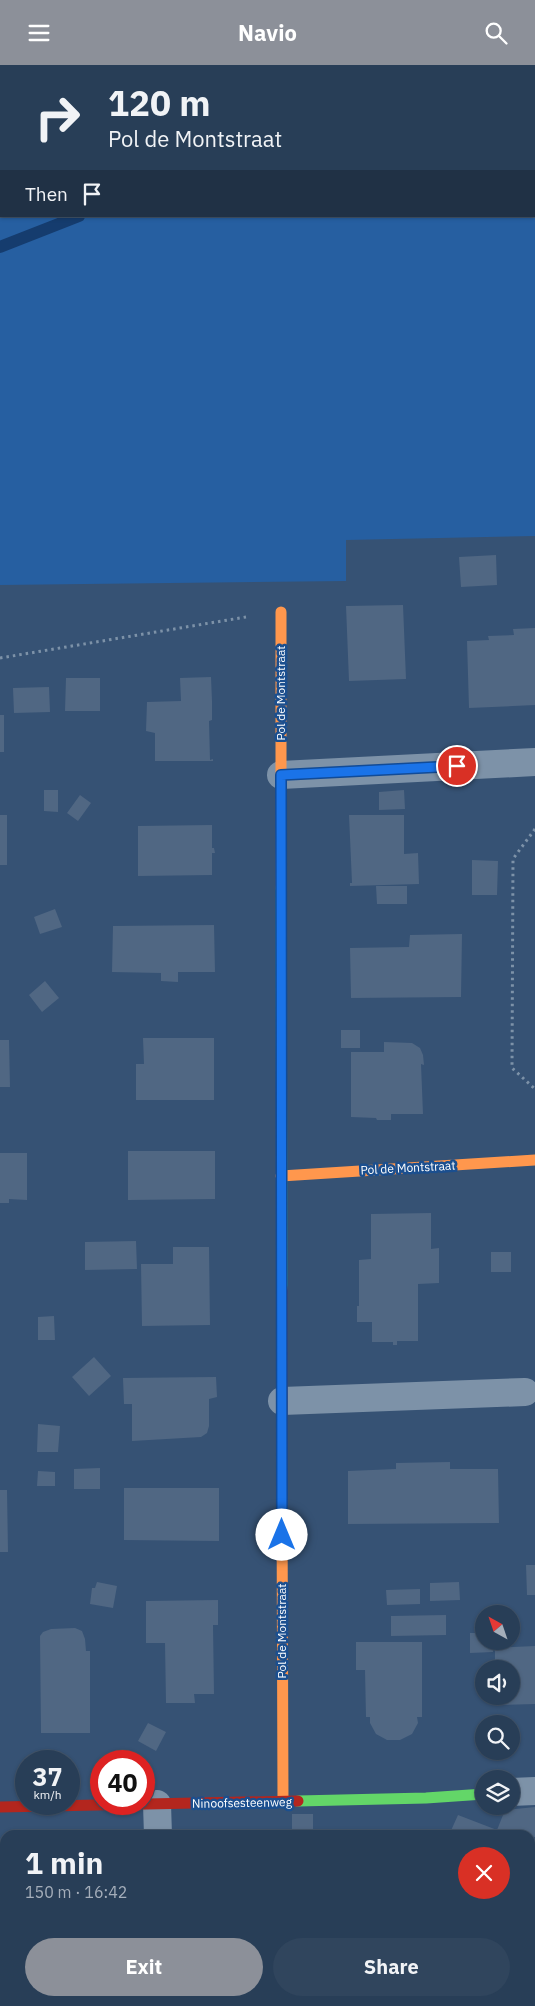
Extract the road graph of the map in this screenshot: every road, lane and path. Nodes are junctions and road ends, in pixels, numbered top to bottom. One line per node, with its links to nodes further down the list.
1 (281, 612): 2 (path); 4 (street, Pol de Montstraat)
2 (0, 658)
3 (535, 762): 4 (street)
4 (281, 775): 8 (street, Pol de Montstraat)
5 (535, 829): 6 (path)
6 (535, 1089)
7 (535, 1160): 8 (street, Pol de Montstraat)
8 (281, 1176): 10 (street, Pol de Montstraat)
9 (525, 1392): 10 (street)
10 (282, 1401): 14 (street, Pol de Montstraat)
11 (535, 1791): 12 (street)
12 (520, 1792)
13 (475, 1795): 14 (street, Ninoofsesteenweg)
14 (282, 1802): 15 (street, Ninoofsesteenweg)
15 (158, 1804): 16 (street, Ninoofsesteenweg); 17 (street)
16 (0, 1807)
17 (158, 1830)

